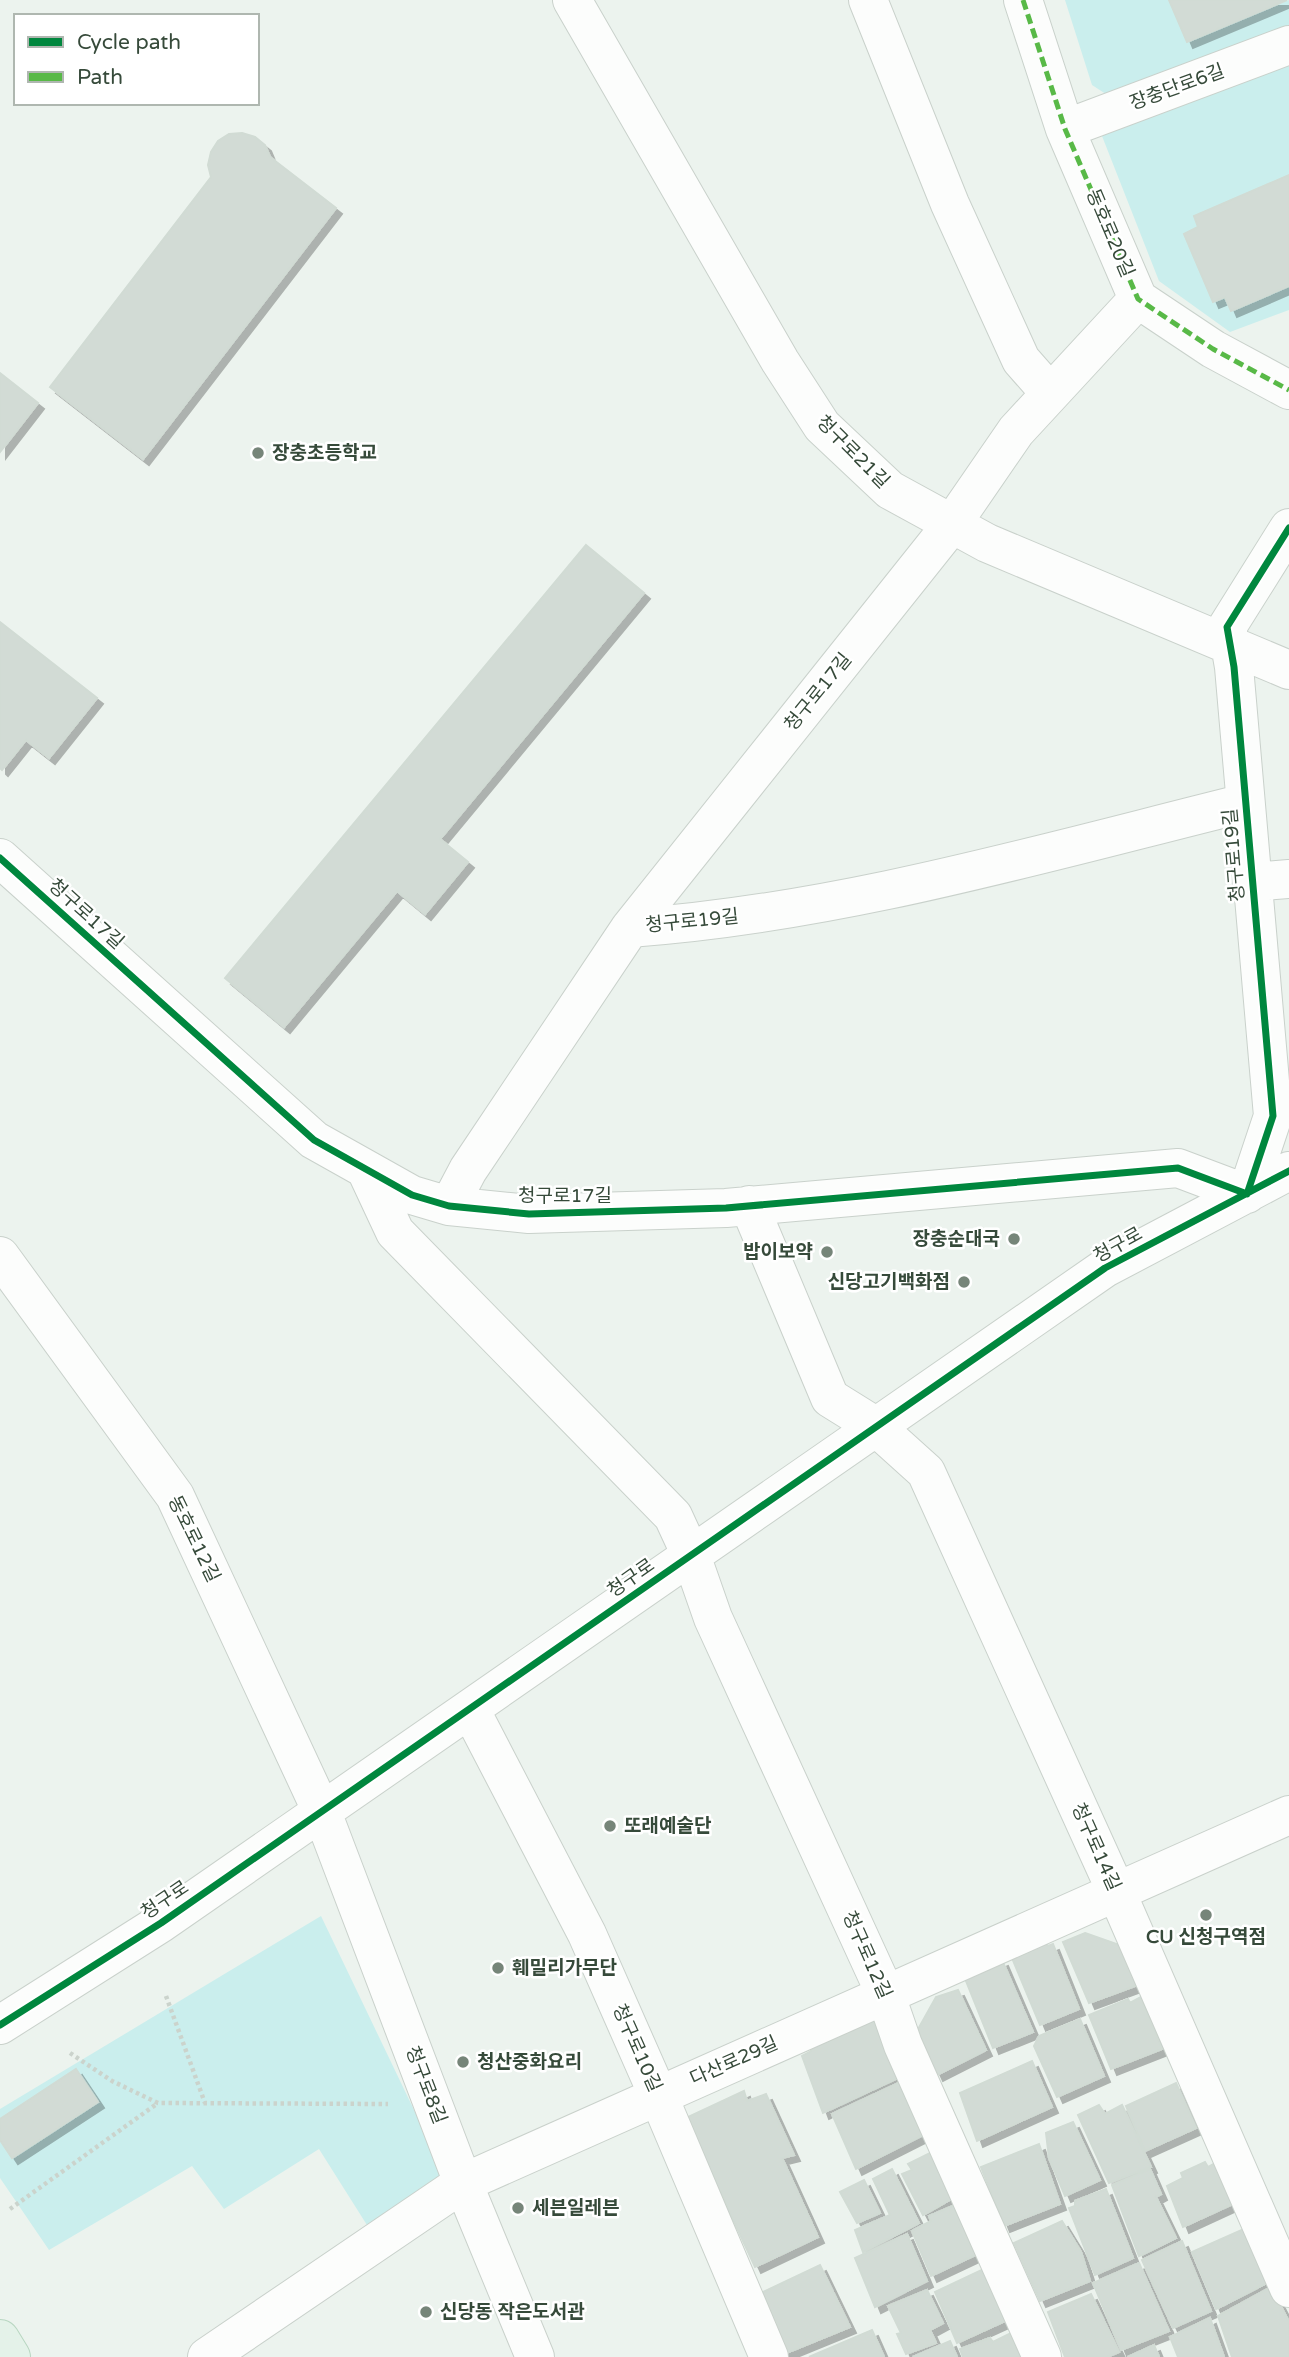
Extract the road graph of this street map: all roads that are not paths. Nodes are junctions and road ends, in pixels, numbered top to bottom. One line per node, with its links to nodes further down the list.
1 (572, 0): 9 (street, 청구로21길)
2 (868, 0): 8 (street)
3 (1023, 0): 5 (street, 동호로20길)
4 (1289, 46): 5 (street, 장충단로6길)
5 (1065, 129): 6 (street, 동호로20길)
6 (1138, 299): 7 (street, 동호로20길); 8 (street, 청구로17길)
7 (1289, 390)
8 (1050, 393): 9 (street, 청구로17길)
9 (952, 524): 11 (street, 청구로21길); 16 (street, 청구로17길)
10 (1289, 528): 11 (street, 청구로19길)
11 (1229, 645): 12 (street, 청구로21길); 13 (street, 청구로19길)
12 (1289, 670)
13 (1245, 803): 15 (street, 청구로19길); 16 (street, 청구로19길)
14 (6, 872): 17 (street, 청구로17길)
15 (1271, 880): 19 (street, 청구로19길)
16 (630, 928): 20 (street, 청구로17길)
17 (366, 1170): 20 (street, 청구로17길); 24 (street)
18 (1289, 1171): 19 (street, 청구로)
19 (1247, 1194): 21 (street, 청구로17길); 23 (street, 청구로)
20 (449, 1206): 21 (street, 청구로17길)
21 (749, 1206): 23 (street)
22 (0, 1256): 26 (street, 동호로12길)
23 (875, 1426): 24 (street, 청구로); 28 (street, 청구로14길)
24 (691, 1555): 25 (street, 청구로); 29 (street, 청구로12길)
25 (470, 1709): 26 (street, 청구로); 31 (street, 청구로10길)
26 (321, 1812): 30 (street, 청구로); 32 (street, 청구로8길)
27 (1289, 1815): 28 (street, 다산로29길)
28 (1116, 1891): 29 (street, 다산로29길); 33 (street, 청구로14길)
29 (885, 1993): 31 (street, 다산로29길); 39 (street, 청구로12길)
30 (0, 2025)
31 (658, 2095): 32 (street, 다산로29길); 38 (street, 청구로10길)
32 (463, 2183): 36 (street, 다산로29길); 37 (street, 청구로8길)
33 (1289, 2288)
34 (0, 2339): 35 (main road)
35 (11, 2357)
36 (207, 2357)
37 (536, 2357)
38 (769, 2357)
39 (1042, 2357)

